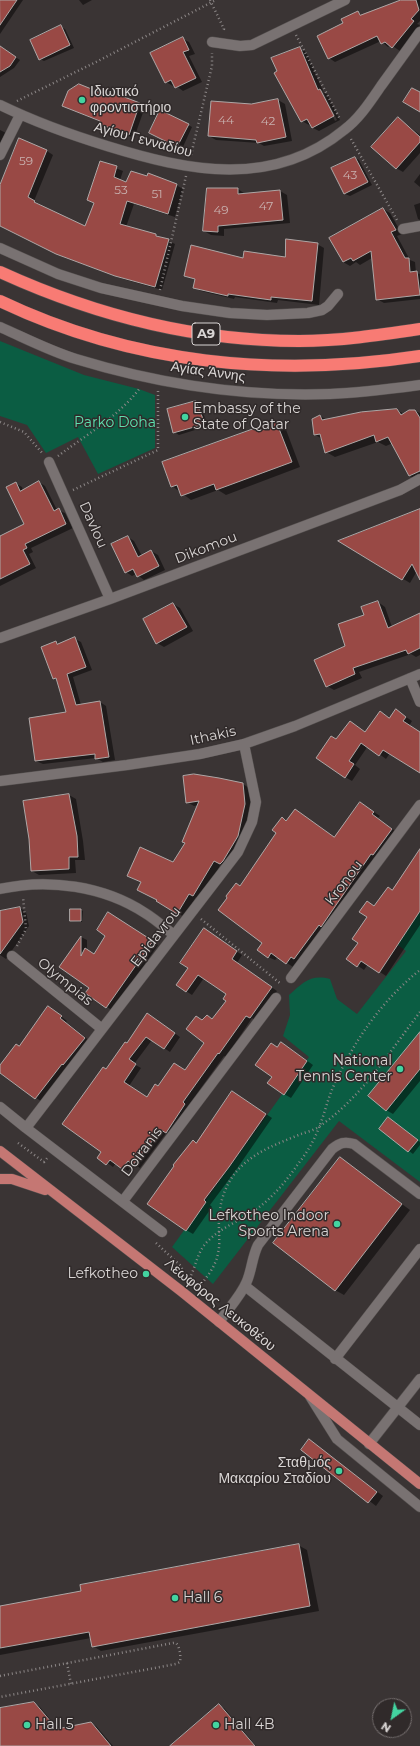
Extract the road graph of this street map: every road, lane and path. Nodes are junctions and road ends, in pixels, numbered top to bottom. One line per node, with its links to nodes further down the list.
1 (216, 0): 3 (path)
2 (345, 0): 4 (street)
3 (210, 1): 5 (path); 8 (path)
4 (292, 25): 7 (street); 10 (path)
5 (224, 30)
6 (420, 32): 10 (street, Αγίου Γενναδίου)
7 (212, 42): 12 (path)
8 (2, 106): 9 (street, Αγίου Γενναδίου)
9 (20, 115): 11 (street); 12 (street, Αγίου Γενναδίου)
10 (346, 129): 12 (street, Αγίου Γενναδίου); 14 (path)
11 (0, 155)
12 (188, 167): 19 (path)
13 (420, 226): 14 (street)
14 (403, 229)
15 (0, 248): 19 (street)
16 (0, 272): 21 (highway, A9)
17 (338, 294): 19 (street)
18 (0, 301): 22 (highway, A9)
19 (158, 301)
20 (0, 327): 23 (street, Αγίας Άννης)
21 (420, 329)
22 (420, 356)
23 (148, 378): 24 (street, Αγίας Άννης); 27 (path)
24 (158, 380): 25 (street, Αγίας Άννης); 29 (path)
25 (420, 385)
26 (0, 422): 27 (path)
27 (50, 462): 29 (street, Davlou)
28 (420, 479): 30 (street, Dikomou)
29 (64, 494): 30 (street, Davlou)
30 (110, 599): 31 (street, Dikomou)
31 (0, 638)
32 (415, 676): 33 (street); 34 (street, Ithakis)
33 (420, 702)
34 (244, 744): 35 (street, Ithakis); 39 (street, Epidavrou)
35 (0, 781)
36 (420, 805): 43 (street, Kronou)
37 (22, 884): 38 (street); 40 (street); 41 (path)
38 (0, 888)
39 (193, 912): 40 (street, Epidavrou); 44 (path)
40 (174, 935): 47 (street, Epidavrou)
41 (12, 956): 47 (street, Olympias)
42 (420, 970): 49 (path)
43 (291, 978)
44 (284, 987)
45 (276, 998): 58 (street, Doiranis)
46 (420, 1012): 49 (path)
47 (102, 1029): 50 (street, Epidavrou)
48 (0, 1107): 50 (street)
49 (319, 1127): 59 (path); 59 (path)
50 (26, 1128): 53 (street)
51 (18, 1143): 53 (path)
52 (0, 1151): 56 (main road, Λεωφόρος Λευκοθέου)
53 (51, 1152): 54 (path); 58 (street)
54 (55, 1160)
55 (0, 1179): 56 (main road)
56 (52, 1192): 66 (main road, Λεωφόρος Λευκοθέου)
57 (420, 1194): 64 (street)
58 (123, 1201): 60 (street)
59 (219, 1231): 63 (path); 65 (path)
60 (162, 1232)
61 (153, 1240): 63 (path)
62 (420, 1249): 70 (street)
63 (187, 1282): 65 (path); 66 (path)
64 (245, 1286): 69 (street); 70 (street)
65 (197, 1290): 67 (path); 68 (path)
66 (181, 1291): 68 (main road, Λεωφόρος Λευκοθέου)
67 (202, 1295)
68 (190, 1299): 69 (main road, Λεωφόρος Λευκοθέου)
69 (218, 1322): 72 (main road, Λεωφόρος Λευκοθέου)
70 (335, 1359): 73 (street)
71 (420, 1379): 73 (street)
72 (310, 1396): 75 (main road, Λεωφόρος Λευκοθέου); 77 (street)
73 (397, 1407): 74 (street); 75 (street)
74 (420, 1425)
75 (369, 1444): 76 (main road, Λεωφόρος Λευκοθέου)
76 (420, 1484)
77 (420, 1507)
78 (67, 1663): 79 (path); 80 (path); 80 (path)
79 (0, 1676)
80 (71, 1684): 81 (path)
81 (0, 1697)

